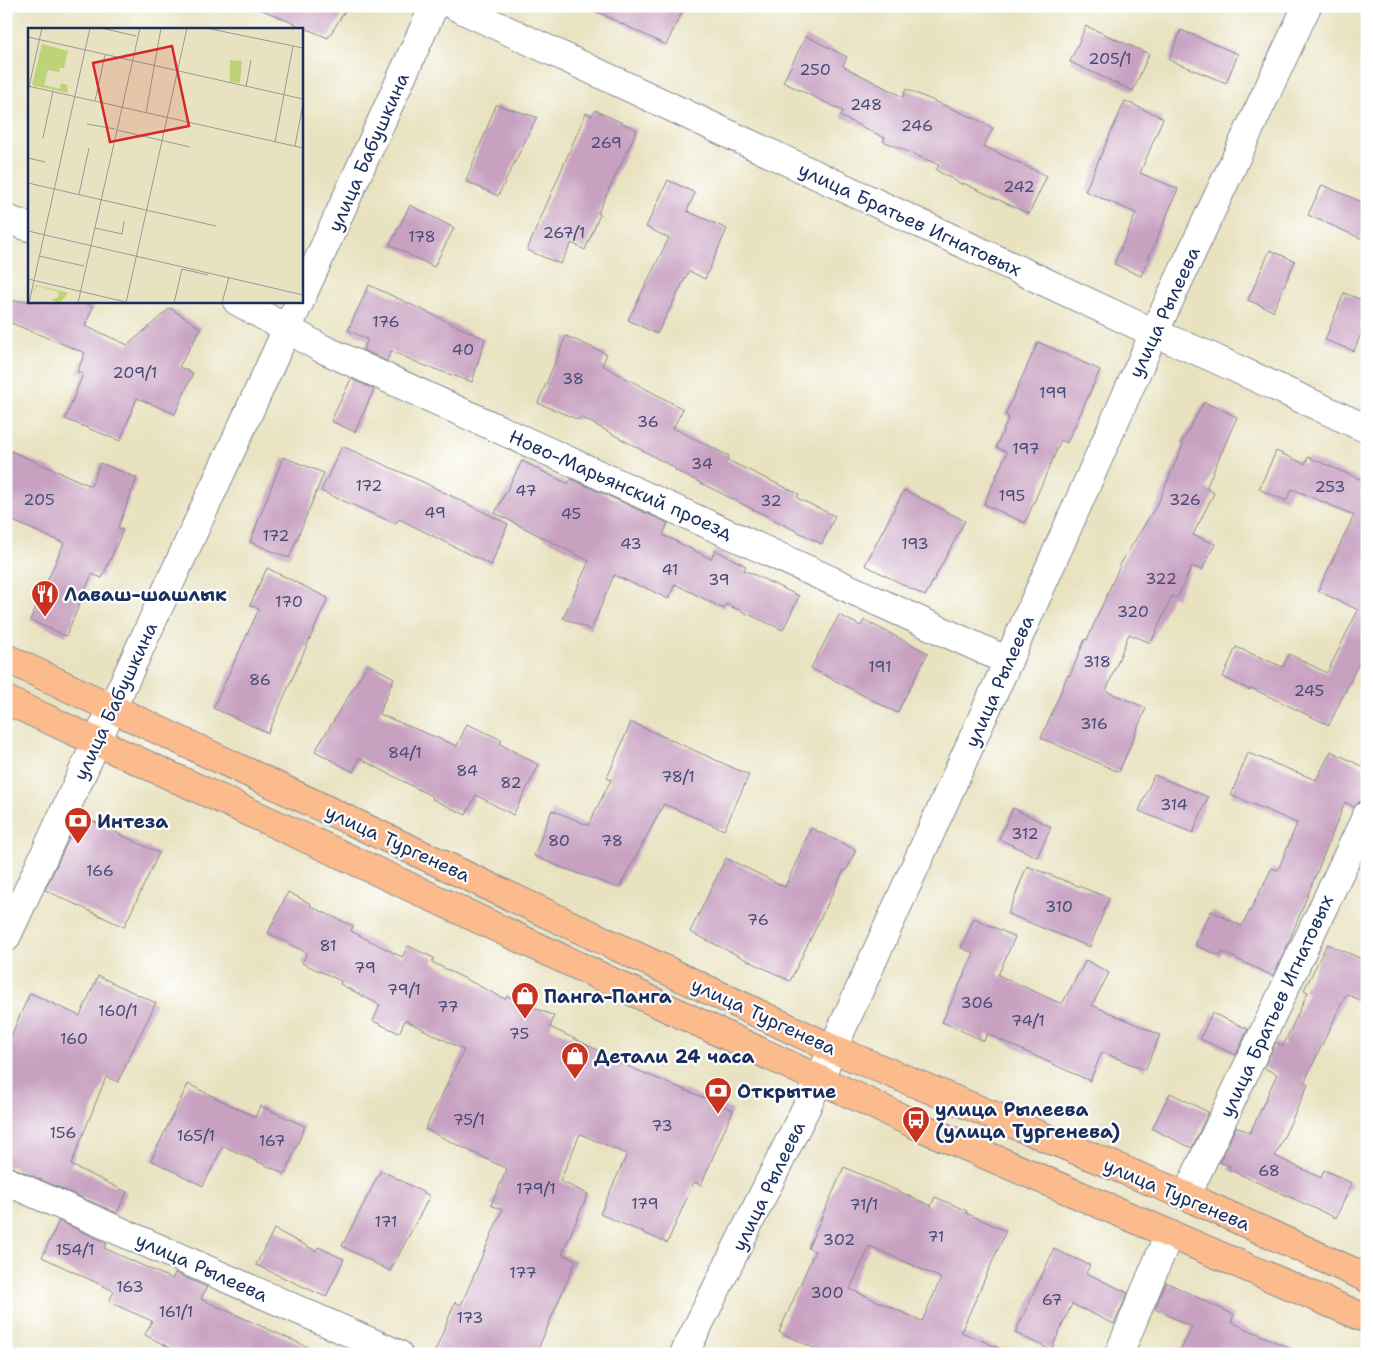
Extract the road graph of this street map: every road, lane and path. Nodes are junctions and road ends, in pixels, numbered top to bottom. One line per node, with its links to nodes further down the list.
1 (434, 6): 6 (street, улица Бабушкина)
2 (455, 6): 10 (street, улица Братьев Игнатовых)
3 (1307, 6): 10 (street, улица Рылеева)
4 (6, 219): 5 (street)
5 (28, 227)
6 (302, 296)
7 (240, 302): 9 (street, Ново-Марьянский проезд)
8 (299, 302): 9 (street, улица Бабушкина)
9 (287, 329): 13 (street, Ново-Марьянский проезд); 15 (street, улица Бабушкина)
10 (1154, 333): 11 (street, улица Братьев Игнатовых); 13 (street, улица Рылеева)
11 (1367, 429)
12 (6, 658): 15 (highway, улица Тургенева)
13 (1008, 661): 19 (street, улица Рылеева)
14 (6, 700): 16 (highway, улица Тургенева)
15 (112, 708): 16 (street, улица Бабушкина); 19 (highway, улица Тургенева)
16 (97, 742): 18 (street, улица Бабушкина); 20 (highway, улица Тургенева)
17 (1367, 815): 22 (street, улица Братьев Игнатовых)
18 (6, 938)
19 (833, 1049): 20 (street, улица Рылеева); 22 (highway, улица Тургенева)
20 (818, 1079): 23 (highway, улица Тургенева); 27 (street, улица Рылеева)
21 (6, 1180): 26 (street, улица Рылеева)
22 (1186, 1196): 24 (highway, улица Тургенева)
23 (1169, 1234): 25 (highway, улица Тургенева); 28 (street)
24 (1367, 1278)
25 (1367, 1319)
26 (398, 1354)
27 (684, 1354)
28 (1119, 1354)

